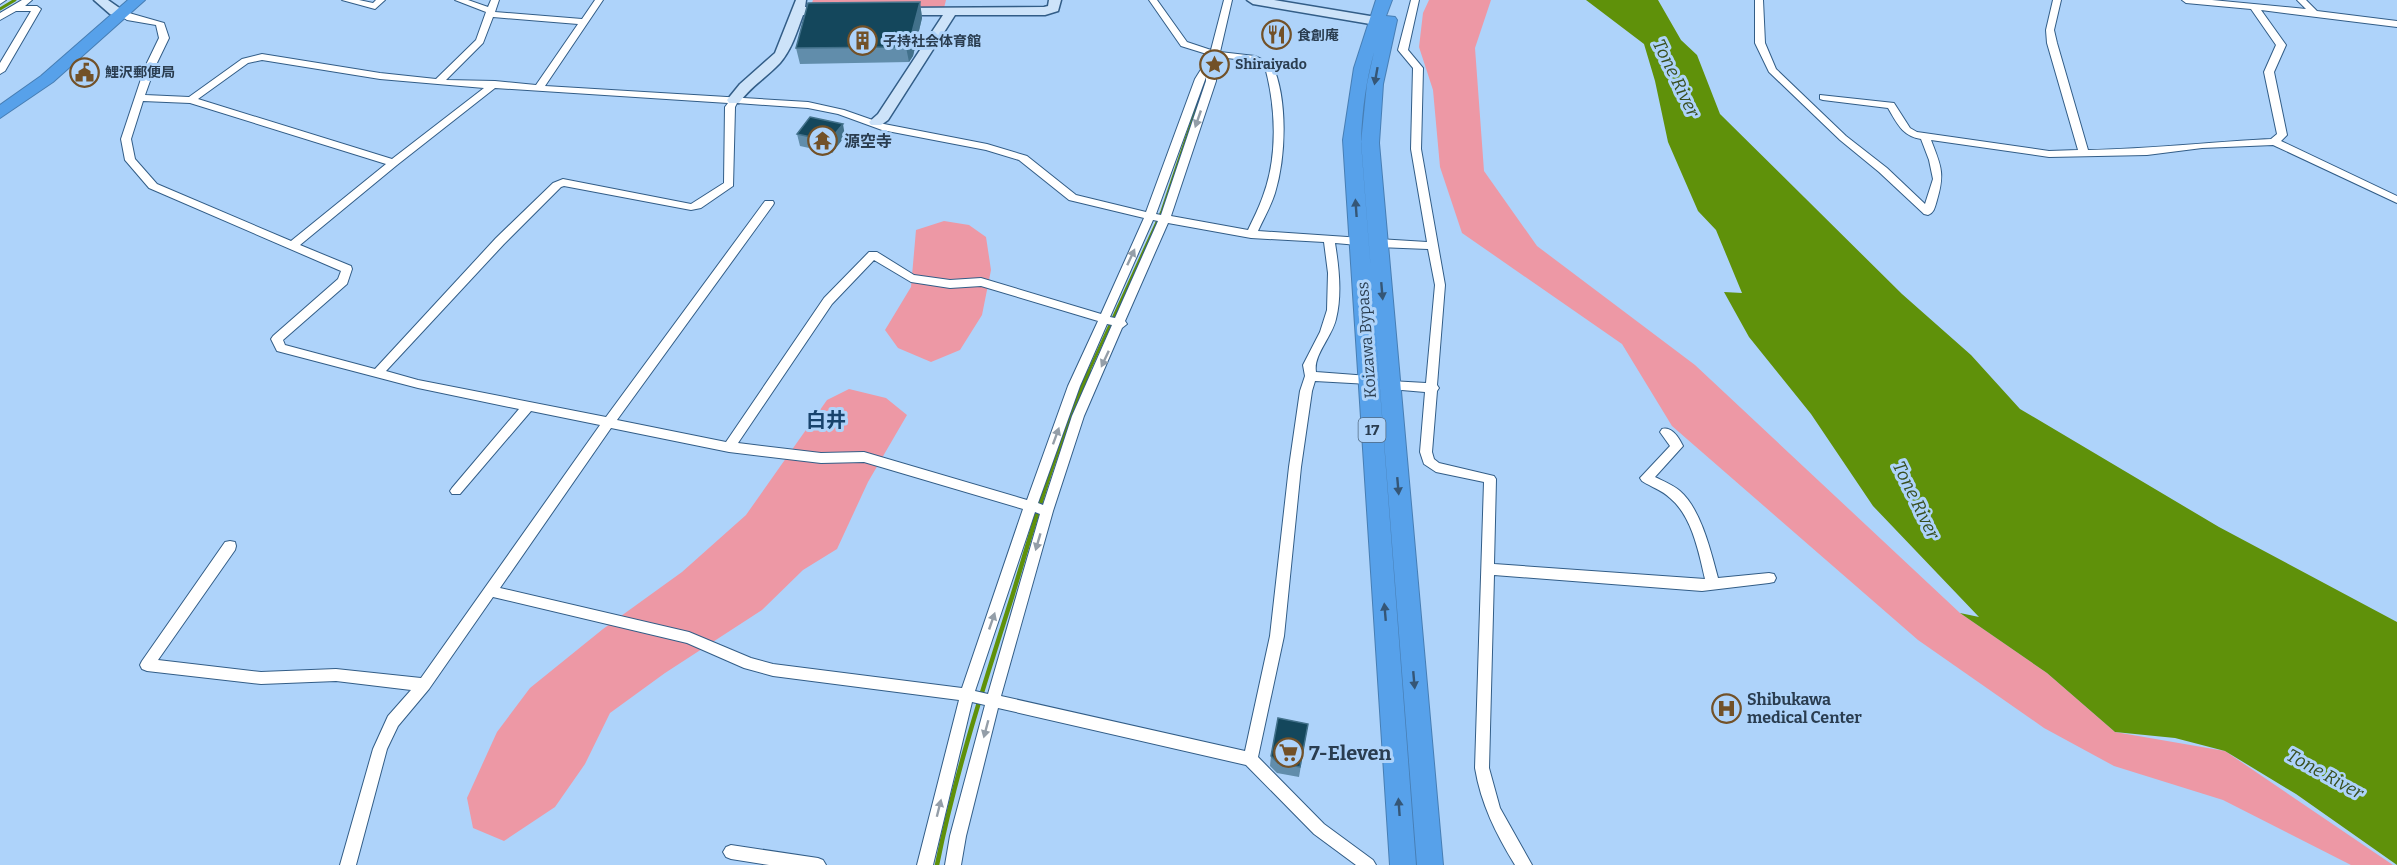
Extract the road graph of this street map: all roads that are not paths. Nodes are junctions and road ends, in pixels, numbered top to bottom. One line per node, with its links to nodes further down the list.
1 (28, 0): 22 (street)
2 (100, 0): 28 (street)
3 (137, 0): 28 (highway)
4 (346, 0): 5 (street)
5 (381, 0)
6 (459, 0): 25 (street)
7 (495, 0): 25 (street)
8 (599, 0): 30 (street)
9 (1055, 0): 26 (street)
10 (1153, 0): 33 (street)
11 (1228, 0): 33 (street)
12 (1253, 0): 31 (street)
13 (1384, 0): 31 (highway, Koizawa Bypass / 17)
14 (1397, 0): 31 (highway, Koizawa Bypass / 17)
15 (1415, 0): 55 (street)
16 (1759, 0): 44 (street)
17 (2057, 0): 46 (street)
18 (2186, 0): 21 (street)
19 (2301, 0): 27 (street)
20 (800, 5): 23 (street); 41 (street)
21 (2254, 7): 27 (street); 45 (street)
22 (14, 8): 29 (street); 34 (street)
23 (845, 11)
24 (892, 11): 26 (street)
25 (490, 12): 30 (street); 35 (street)
26 (951, 12): 43 (street)
27 (2314, 13): 32 (street)
28 (122, 14): 39 (street); 42 (highway)
29 (0, 17)
30 (584, 22): 37 (street)
31 (1382, 22): 53 (highway, Koizawa Bypass / 17)
32 (2397, 24)
33 (1212, 58): 50 (street); 51 (street)
34 (0, 70)
35 (438, 82): 36 (street); 40 (street)
36 (495, 84): 37 (street); 47 (street)
37 (539, 88): 41 (street)
38 (1823, 97): 44 (street)
39 (142, 98): 40 (street); 54 (street)
40 (191, 100): 47 (street)
41 (734, 100): 43 (street); 57 (street)
42 (0, 114)
43 (876, 122): 50 (street)
44 (1925, 137): 46 (street)
45 (2274, 142): 46 (street); 48 (street)
46 (2085, 153)
47 (393, 163): 54 (street)
48 (2397, 200)
49 (769, 203): 63 (street)
50 (1158, 217): 51 (street); 56 (street); 56 (street, one-way to 50)
51 (1251, 234): 52 (street)
52 (1329, 239): 53 (street); 58 (street)
53 (1368, 242): 55 (street); 59 (highway, Koizawa Bypass / 17); 60 (highway, Koizawa Bypass / 17, one-way to 60)
54 (292, 246): 57 (street)
55 (1434, 246): 61 (street)
56 (1111, 322): 65 (street); 67 (street, one-way to 67); 67 (street, one-way to 56)
57 (377, 374): 62 (street)
58 (1311, 376): 59 (street); 75 (street)
59 (1369, 380): 82 (highway, Koizawa Bypass / 17, one-way to 59)
60 (1390, 385): 61 (street); 83 (highway, Koizawa Bypass / 17, one-way to 83)
61 (1433, 388): 69 (street)
62 (528, 407): 63 (street); 66 (street)
63 (608, 423): 65 (street); 72 (street)
64 (1666, 432): 71 (street)
65 (729, 447): 67 (street)
66 (456, 491)
67 (1039, 510): 74 (street, one-way to 74); 74 (street, one-way to 67)
68 (230, 546): 73 (street)
69 (1488, 569): 71 (street); 84 (street)
70 (1769, 578): 71 (street)
71 (1713, 584)
72 (490, 591): 73 (street); 74 (street)
73 (424, 685): 77 (street)
74 (980, 699): 75 (street); 79 (street, one-way to 74); 80 (street, one-way to 80)
75 (1250, 759): 81 (street)
76 (731, 852): 78 (street)
77 (348, 865)
78 (818, 865)
79 (925, 865)
80 (953, 865)
81 (1368, 865)
82 (1403, 865)
83 (1430, 865)
84 (1524, 865)

